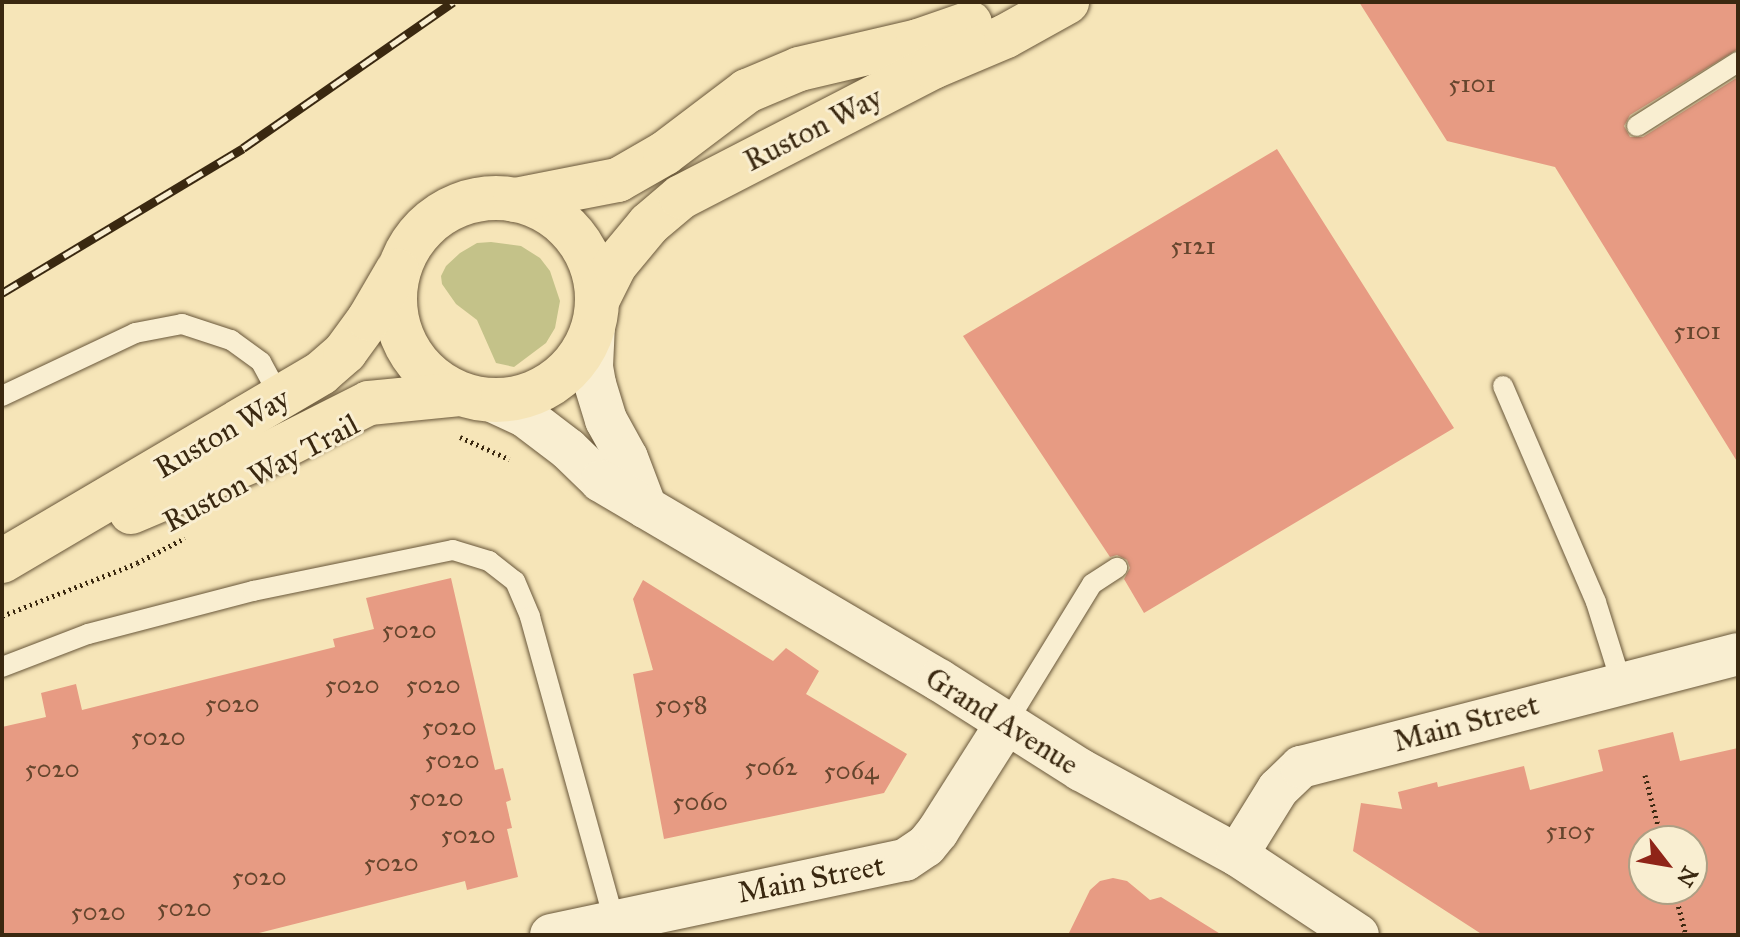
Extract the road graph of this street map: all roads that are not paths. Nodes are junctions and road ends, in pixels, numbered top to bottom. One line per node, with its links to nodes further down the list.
1 (1037, 2): 5 (main road, Ruston Way)
2 (1067, 2): 7 (main road, Ruston Way)
3 (1738, 62): 4 (lane)
4 (1637, 126)
5 (515, 200): 6 (main road); 7 (main road)
6 (402, 262): 10 (main road, Ruston Way); 11 (main road)
7 (596, 312): 11 (main road); 12 (street)
8 (1503, 386): 17 (lane)
9 (2, 396): 10 (lane)
10 (281, 399): 13 (main road, Ruston Way)
11 (467, 410): 12 (street, Grand Avenue); 13 (main road, Ruston Way)
12 (646, 508): 18 (street, Grand Avenue)
13 (2, 564)
14 (1117, 568): 18 (lane)
15 (1738, 654): 17 (street, Main Street)
16 (2, 667): 20 (lane)
17 (1621, 682): 19 (street, Main Street)
18 (1006, 724): 19 (street, Grand Avenue); 20 (street, Main Street)
19 (1237, 855): 22 (street, Grand Avenue)
20 (641, 922): 21 (street, Main Street)
21 (551, 935)
22 (1358, 935)

